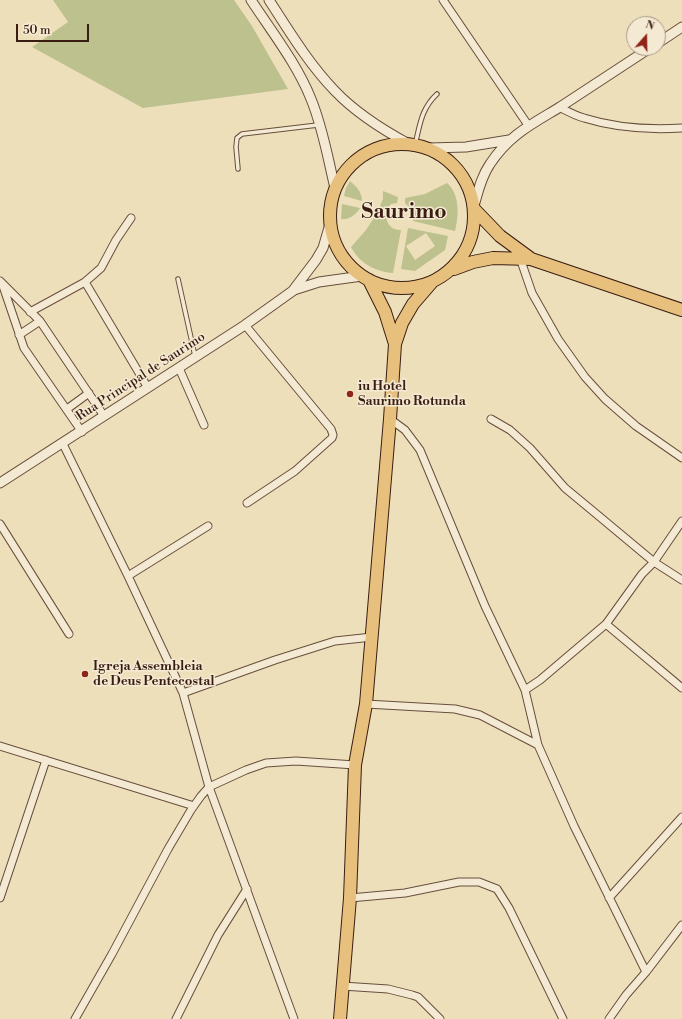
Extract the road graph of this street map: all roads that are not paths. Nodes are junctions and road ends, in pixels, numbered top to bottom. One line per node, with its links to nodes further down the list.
1 (251, 0): 8 (street)
2 (268, 0): 7 (street)
3 (443, 0): 12 (street)
4 (682, 27): 5 (street)
5 (666, 37)
6 (638, 56): 10 (street)
7 (308, 60): 8 (street); 15 (street)
8 (296, 68): 11 (street)
9 (437, 94): 15 (lane)
10 (559, 107): 12 (street); 13 (street)
11 (321, 125): 17 (lane); 18 (street)
12 (528, 125): 14 (street)
13 (682, 128)
14 (509, 140): 16 (street); 19 (street)
15 (412, 145): 16 (main road); 18 (main road)
16 (429, 148): 19 (main road)
17 (238, 169)
18 (335, 188): 21 (main road)
19 (475, 208): 22 (main road); 23 (main road)
20 (131, 218): 26 (street)
21 (330, 224): 24 (main road); 29 (street)
22 (526, 258): 23 (main road); 30 (main road); 47 (street)
23 (451, 270): 27 (main road)
24 (365, 278): 27 (main road); 29 (street); 35 (main road)
25 (178, 279): 36 (lane)
26 (85, 282): 31 (street); 38 (street)
27 (432, 282): 35 (main road)
28 (1, 283): 31 (street); 34 (street)
29 (294, 290): 33 (street, Rua Principal de Saurimo)
30 (682, 310)
31 (30, 312): 32 (street)
32 (40, 322): 34 (street); 39 (street)
33 (245, 324): 36 (street, Rua Principal de Saurimo); 49 (street)
34 (19, 335): 40 (street)
35 (395, 344): 42 (main road)
36 (196, 357): 37 (street, Rua Principal de Saurimo)
37 (179, 368): 38 (street, Rua Principal de Saurimo); 44 (street)
38 (148, 388): 41 (street, Rua Principal de Saurimo)
39 (89, 393): 40 (street); 41 (street)
40 (67, 409): 45 (street)
41 (104, 416): 45 (street, Rua Principal de Saurimo)
42 (390, 419): 58 (main road); 60 (street)
43 (491, 419): 53 (street)
44 (204, 425)
45 (82, 432): 46 (street, Rua Principal de Saurimo)
46 (63, 444): 48 (street, Rua Principal de Saurimo); 54 (street)
47 (682, 458)
48 (0, 483)
49 (247, 503)
50 (682, 521): 53 (street)
51 (0, 524): 57 (street)
52 (208, 526): 54 (street)
53 (654, 562): 55 (street); 56 (street)
54 (128, 576): 61 (street)
55 (682, 580)
56 (606, 624): 59 (street); 60 (street)
57 (70, 634)
58 (372, 637): 61 (street); 62 (main road)
59 (682, 688)
60 (525, 690): 63 (street)
61 (182, 693): 67 (street)
62 (366, 704): 63 (street); 66 (main road)
63 (538, 745): 73 (street)
64 (0, 746): 65 (street)
65 (46, 760): 68 (street); 71 (street)
66 (355, 765): 67 (street); 72 (main road)
67 (210, 787): 68 (street); 70 (street)
68 (194, 806): 77 (street)
69 (682, 817): 73 (street)
70 (247, 889): 78 (street); 79 (street)
71 (0, 898)
72 (350, 898): 76 (main road); 82 (street)
73 (609, 898): 75 (street)
74 (682, 926): 75 (street)
75 (646, 972): 83 (street)
76 (342, 986): 80 (main road); 81 (street)
77 (74, 1019)
78 (176, 1019)
79 (294, 1019)
80 (340, 1019)
81 (440, 1019)
82 (563, 1019)
83 (609, 1019)

